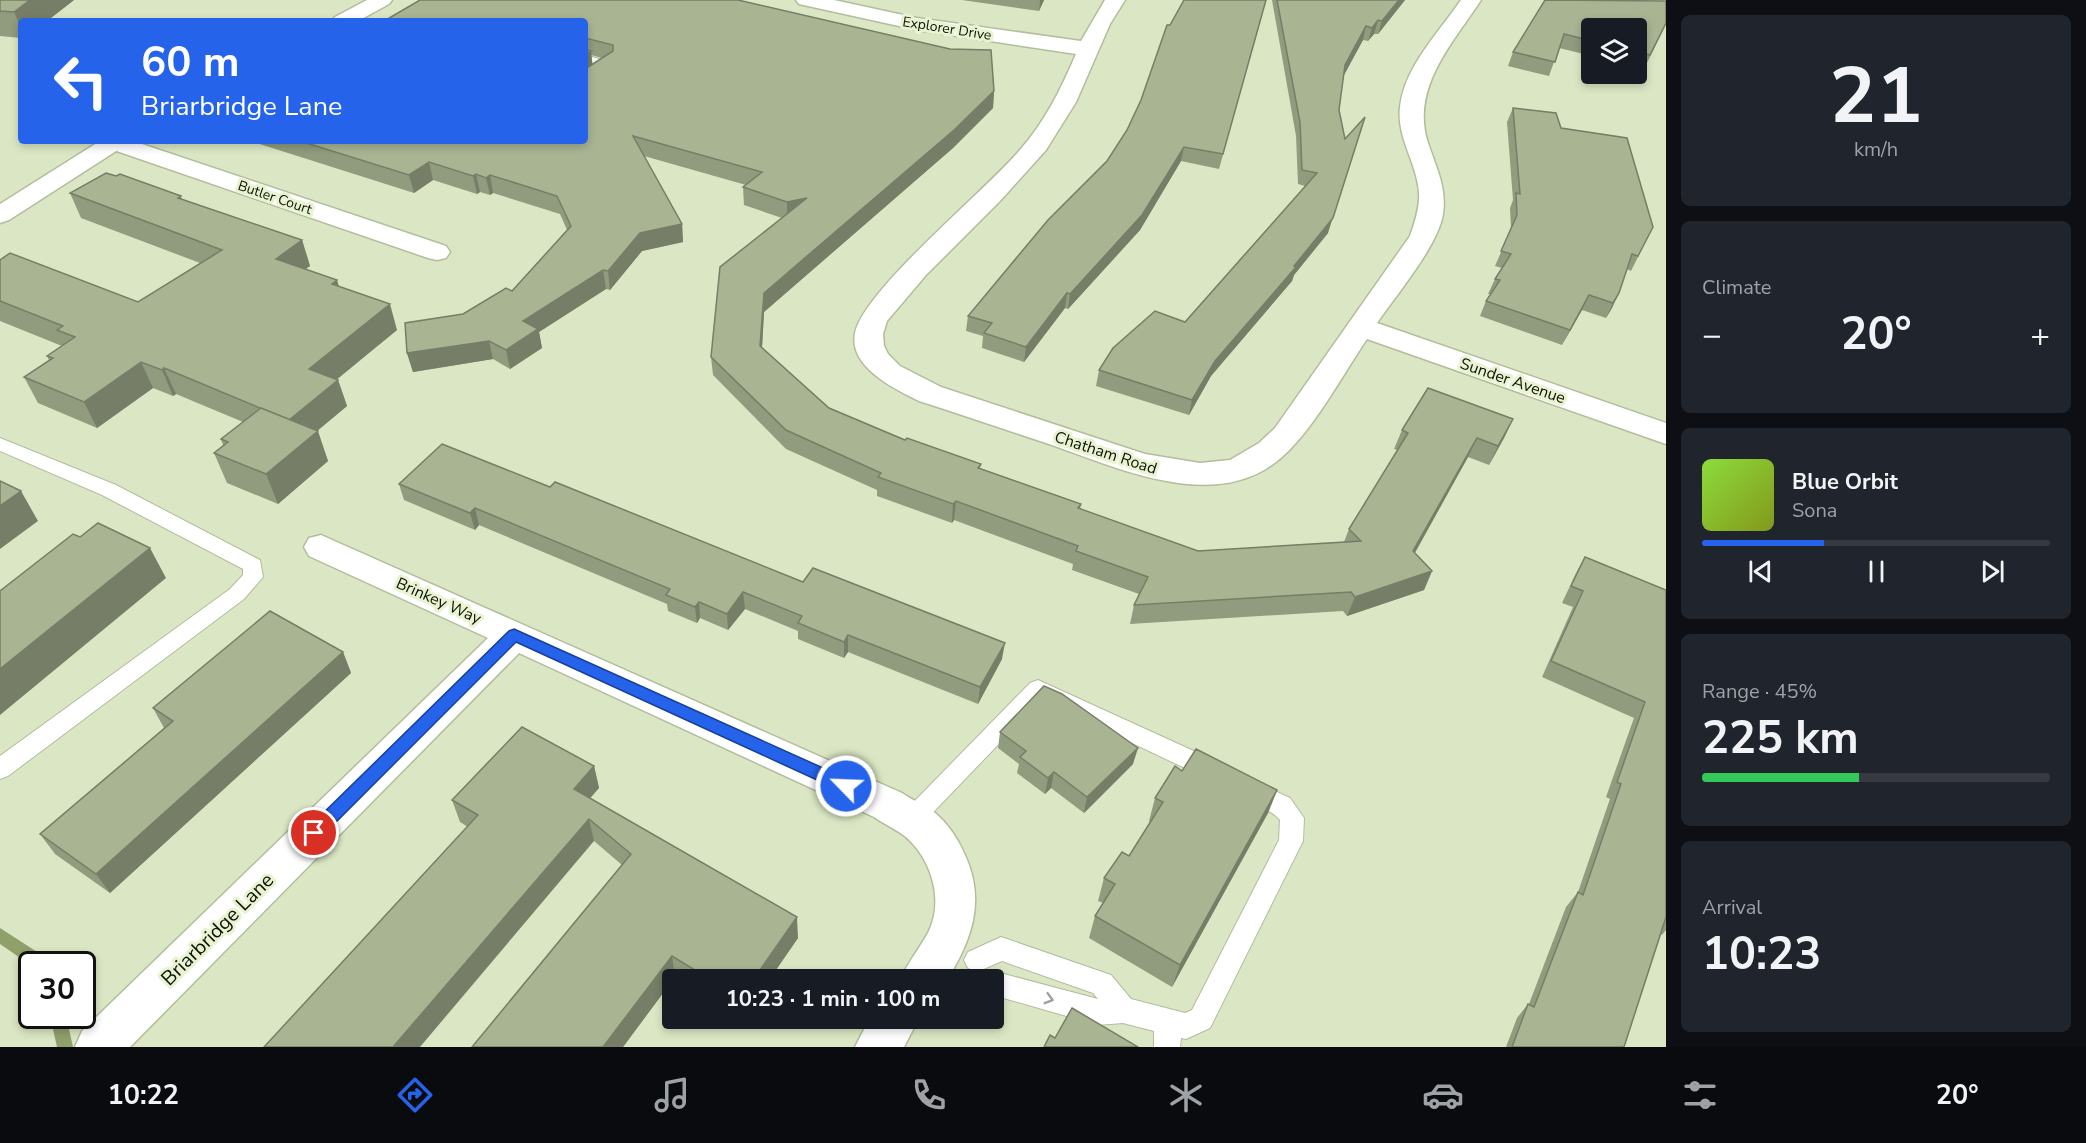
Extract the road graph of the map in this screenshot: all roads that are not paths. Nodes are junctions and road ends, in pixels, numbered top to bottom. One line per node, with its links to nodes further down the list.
1 (382, 0): 5 (street)
2 (806, 0): 6 (street, Explorer Drive)
3 (1115, 0): 6 (street, Chatham Road)
4 (1472, 0): 13 (street, Chatham Road)
5 (348, 18)
6 (1089, 49): 13 (street, Chatham Road)
7 (588, 60): 8 (lane)
8 (588, 80)
9 (112, 144): 11 (street)
10 (121, 144): 12 (street, Butler Court)
11 (0, 215)
12 (436, 252)
13 (1360, 327): 14 (street, Sunder Avenue)
14 (1666, 434)
15 (0, 444): 18 (lane)
16 (321, 547): 17 (street, Brinkey Way)
17 (514, 634): 19 (street, Brinkey Way); 26 (street, Briarbridge Lane)
18 (0, 769)
19 (911, 820): 20 (street, Brinkey Way); 25 (lane)
20 (970, 962): 21 (street, Brinkey Way); 23 (lane)
21 (951, 969)
22 (1004, 986): 23 (lane, one-way to 23)
23 (1124, 1011): 25 (lane)
24 (890, 1029): 27 (street)
25 (1168, 1034)
26 (98, 1047)
27 (878, 1047)

